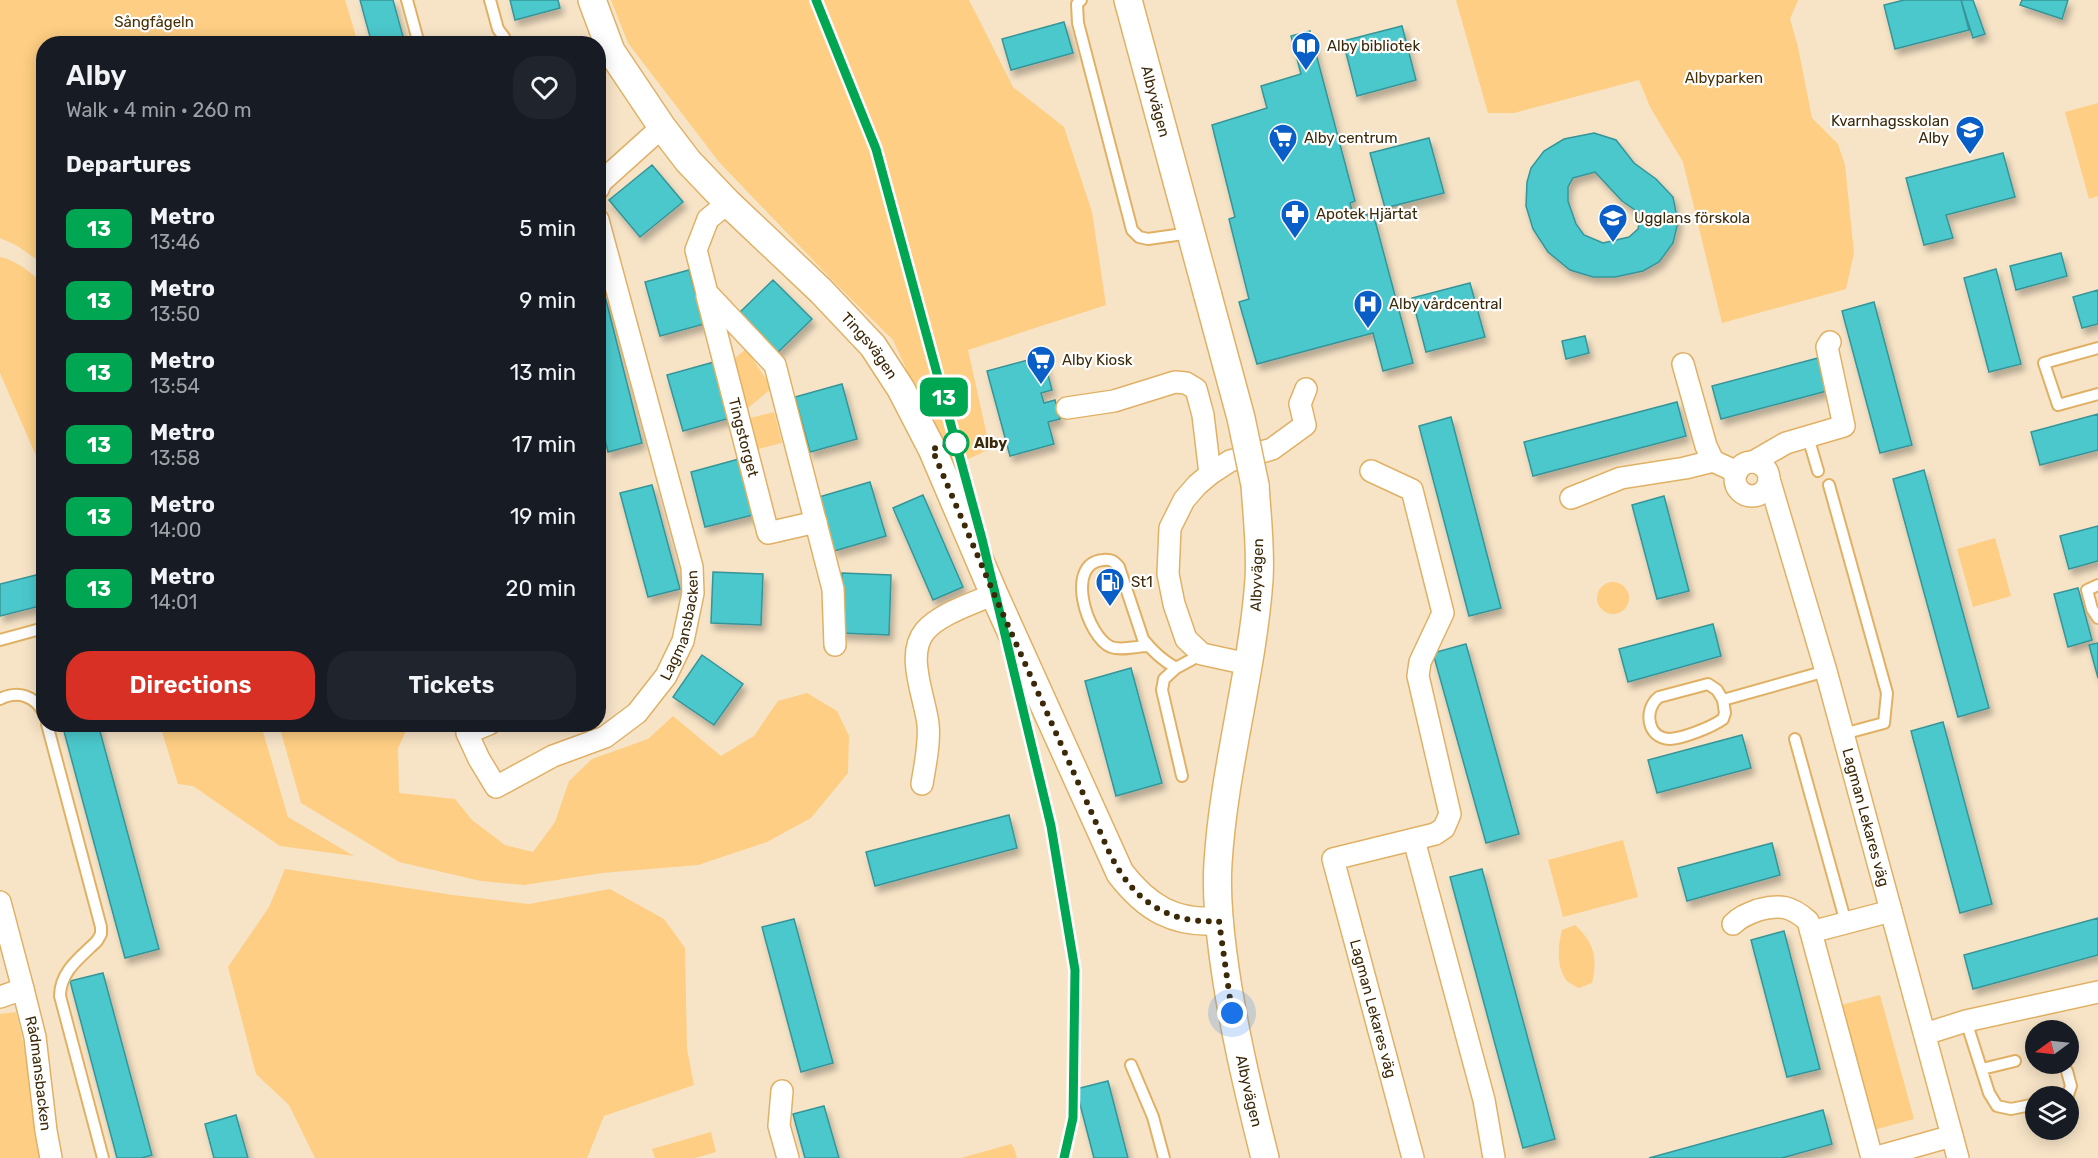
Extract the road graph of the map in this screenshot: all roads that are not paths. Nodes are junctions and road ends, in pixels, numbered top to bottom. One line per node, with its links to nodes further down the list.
1 (407, 0): 6 (lane)
2 (490, 0): 7 (lane)
3 (592, 0): 8 (street, Tingsvägen)
4 (1081, 0): 13 (lane)
5 (1128, 0): 13 (street, Albyvägen)
6 (417, 36)
7 (503, 36)
8 (605, 36)
9 (606, 38): 10 (street, Tingsvägen)
10 (662, 127): 11 (street); 12 (street, Tingsvägen)
11 (606, 177)
12 (728, 203): 15 (street, Tingstorget); 33 (street, Tingsvägen)
13 (1191, 233): 40 (street, Albyvägen, bridge)
14 (606, 250): 47 (street, Lagmansbacken)
15 (707, 293): 31 (street, Tingstorget); 31 (street, Tingstorget)
16 (1830, 342): 22 (street)
17 (2098, 348): 20 (lane)
18 (1683, 364): 23 (street)
19 (1306, 389): 27 (street)
20 (2098, 394)
21 (1067, 408): 27 (street)
22 (1808, 436): 24 (street); 26 (lane)
23 (1713, 461): 24 (street); 30 (street)
24 (1745, 467): 28 (street); 28 (street)
25 (1371, 471): 52 (street)
26 (1818, 471)
27 (1210, 474): 39 (street)
28 (1769, 479): 42 (street, Lagman Lekares väg)
29 (1829, 485): 48 (lane)
30 (1571, 498)
31 (816, 522): 37 (street, Tingstorget)
32 (2098, 585): 34 (lane)
33 (994, 594): 51 (street); 55 (street, Tingsvägen)
34 (2098, 618)
35 (36, 630): 36 (lane)
36 (0, 640)
37 (835, 645)
38 (1148, 646): 38 (lane); 41 (lane)
39 (1202, 654): 40 (street); 41 (lane)
40 (1248, 664): 55 (street, Albyvägen)
41 (1176, 668): 50 (lane)
42 (1826, 671): 44 (lane); 48 (street, Lagman Lekares väg)
43 (0, 699): 45 (lane)
44 (1723, 700): 44 (lane)
45 (36, 704)
46 (48, 732): 71 (lane)
47 (469, 732)
48 (1843, 734): 54 (street, Lagman Lekares väg)
49 (1795, 739): 56 (lane)
50 (1182, 776)
51 (922, 784)
52 (1414, 840): 75 (street, Lagman Lekares väg); 76 (street)
53 (0, 902): 59 (street, Rådmansbacken)
54 (1891, 911): 56 (street); 63 (street, Lagman Lekares väg)
55 (1219, 921): 74 (street, Albyvägen)
56 (1846, 923): 58 (street)
57 (1732, 924): 58 (street)
58 (1811, 932): 77 (street)
59 (23, 989): 61 (street); 70 (street, Rådmansbacken)
60 (2098, 992): 62 (street)
61 (0, 997)
62 (1966, 1021): 63 (street); 66 (lane)
63 (1925, 1035): 69 (street, Lagman Lekares väg)
64 (2015, 1061): 66 (lane)
65 (1131, 1065): 73 (lane)
66 (1982, 1069): 68 (lane)
67 (783, 1091): 72 (street)
68 (2025, 1106)
69 (1952, 1136): 77 (street); 78 (street, Lagman Lekares väg)
70 (51, 1158)
71 (103, 1158)
72 (788, 1158)
73 (1164, 1158)
74 (1265, 1158)
75 (1413, 1158)
76 (1494, 1158)
77 (1872, 1158)
78 (1958, 1158)

